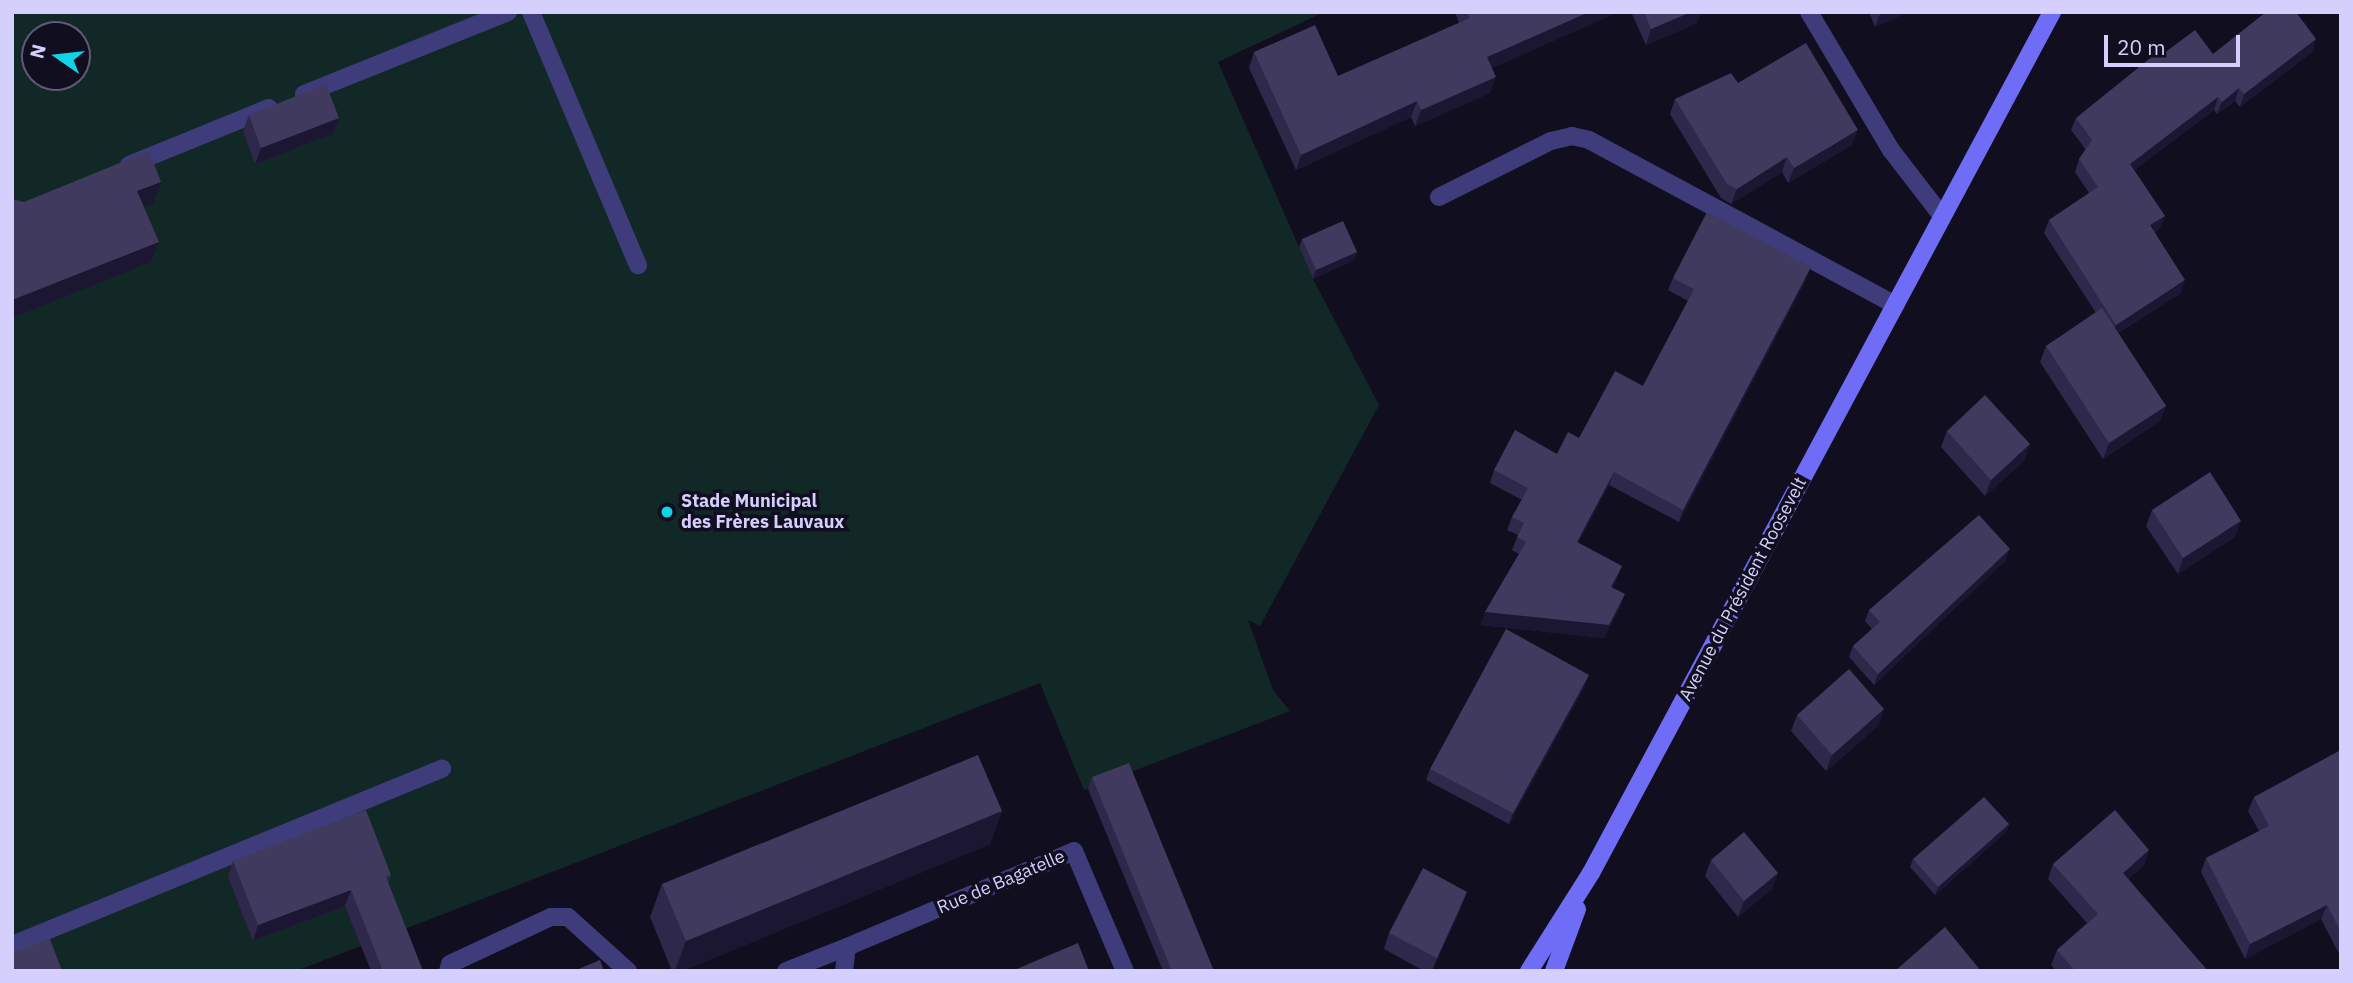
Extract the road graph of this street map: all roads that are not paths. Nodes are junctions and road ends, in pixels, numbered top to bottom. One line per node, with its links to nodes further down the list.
1 (508, 12): 5 (street)
2 (531, 12): 8 (street)
3 (1809, 12): 7 (street)
4 (2052, 12): 7 (main road, Avenue du Président Roosevelt)
5 (114, 171)
6 (1439, 197): 9 (street)
7 (1942, 216): 9 (main road, Avenue du Président Roosevelt)
8 (638, 265)
9 (1895, 305): 11 (main road, Avenue du Président Roosevelt)
10 (442, 769): 12 (street)
11 (1591, 873): 19 (main road, Avenue du Président Roosevelt); 20 (main road, Avenue du Président Roosevelt)
12 (12, 945)
13 (847, 947): 16 (street, Rue de Bagatelle); 17 (street); 18 (street, Rue de Bagatelle)
14 (448, 971): 15 (street)
15 (628, 971)
16 (786, 971)
17 (844, 971)
18 (1125, 971)
19 (1530, 971)
20 (1553, 971)

